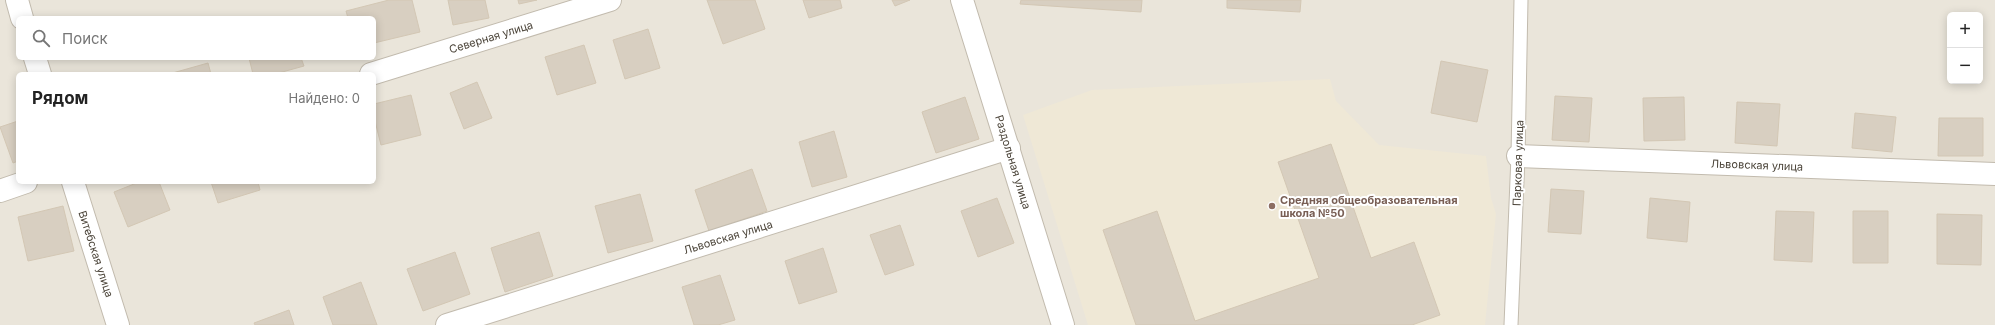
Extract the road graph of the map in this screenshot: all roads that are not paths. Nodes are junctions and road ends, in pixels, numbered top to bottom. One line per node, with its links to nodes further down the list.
1 (17, 0): 5 (street)
2 (610, 0): 8 (street, Северная улица)
3 (962, 0): 9 (street, Раздольная улица)
4 (1521, 0): 10 (lane, Парковая улица)
5 (21, 16)
6 (36, 60): 7 (street)
7 (39, 72)
8 (376, 72)
9 (1009, 148): 16 (street, Львовская улица); 17 (street, Раздольная улица)
10 (1518, 156): 11 (street, Львовская улица); 18 (lane, Парковая улица)
11 (1995, 174)
12 (20, 184): 14 (street)
13 (74, 184): 15 (street, Витебская улица)
14 (0, 191)
15 (118, 325)
16 (448, 325)
17 (1064, 325)
18 (1511, 325)

